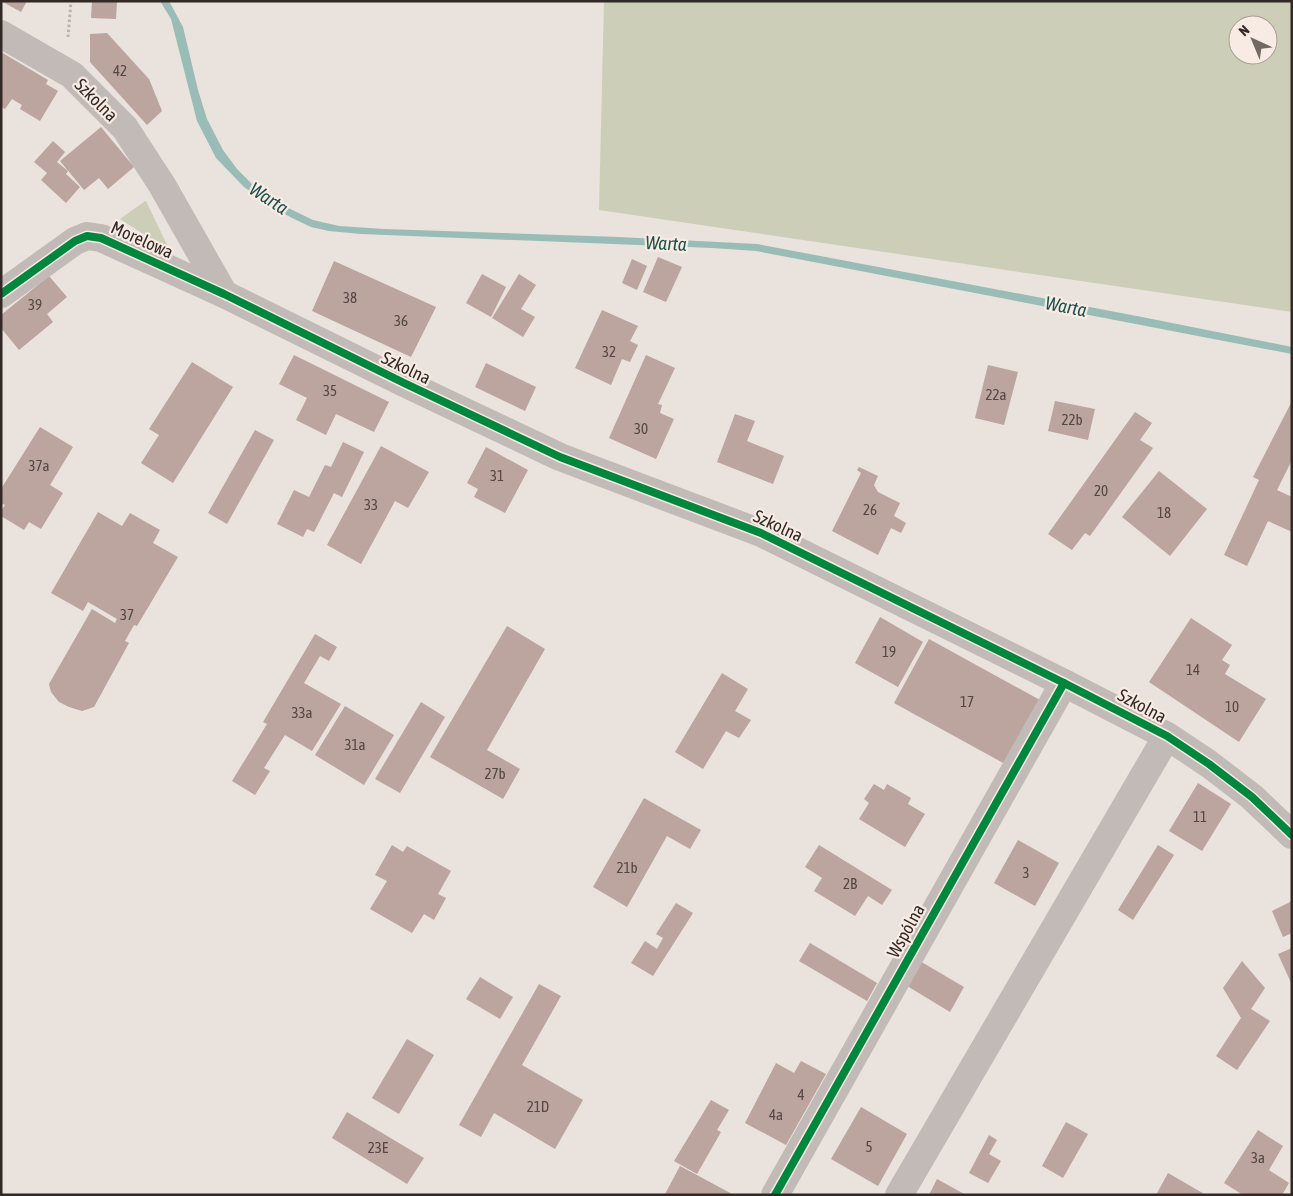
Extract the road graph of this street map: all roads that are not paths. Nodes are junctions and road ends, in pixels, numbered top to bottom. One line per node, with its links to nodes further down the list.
1 (1, 34): 3 (street, Szkolna)
2 (1, 294): 3 (street, Morelowa)
3 (224, 294): 4 (street, Szkolna)
4 (1064, 683): 5 (street, Szkolna); 7 (street, Wspólna)
5 (1167, 736): 6 (street, Szkolna); 8 (street)
6 (1292, 836)
7 (775, 1195)
8 (898, 1195)

